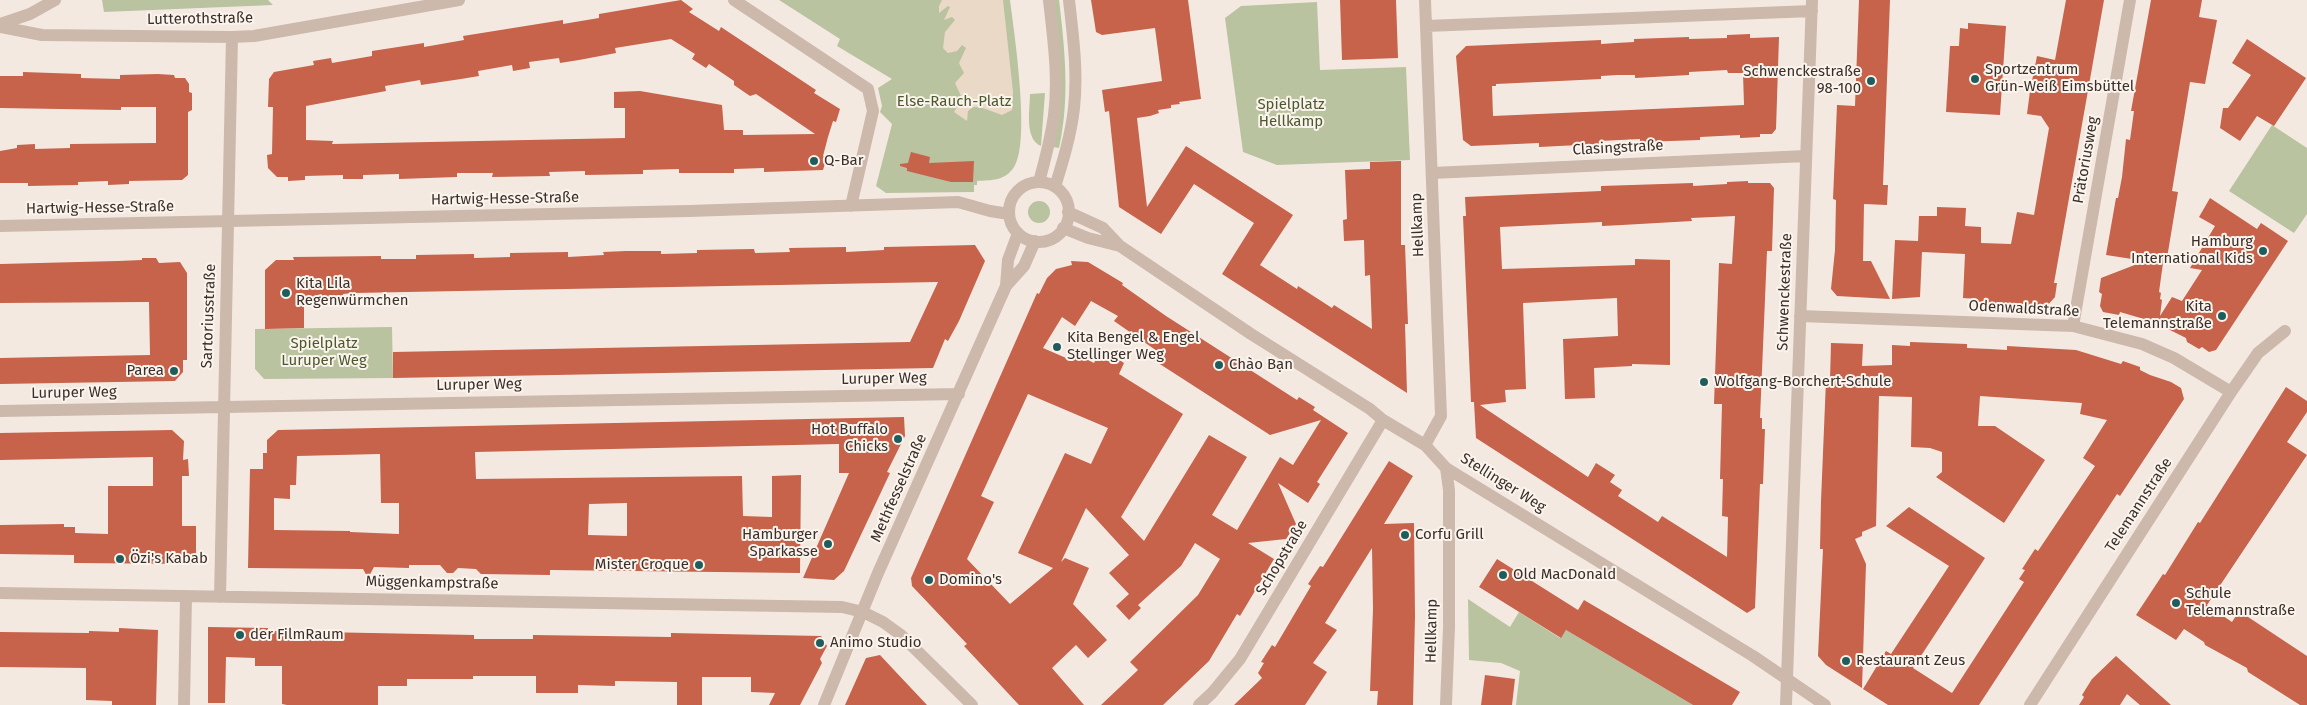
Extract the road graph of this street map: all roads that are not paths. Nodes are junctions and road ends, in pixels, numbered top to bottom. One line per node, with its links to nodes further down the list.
1 (55, 0): 9 (street)
2 (459, 0): 11 (street, Lutterothstraße)
3 (734, 0): 16 (street)
4 (1048, 0): 14 (street)
5 (1069, 0): 15 (street)
6 (1424, 0): 10 (street, Hellkamp)
7 (2130, 0): 27 (street, Prätoriusweg)
8 (1812, 6): 10 (street); 12 (street, Schwenckestraße)
9 (0, 26): 11 (street, Lutterothstraße)
10 (1426, 26): 13 (street, Hellkamp)
11 (232, 37): 19 (street, Sartoriusstraße)
12 (1806, 156): 13 (street, Clasingstraße); 26 (street, Schwenckestraße)
13 (1432, 173): 34 (street, Hellkamp)
14 (1039, 182): 15 (street); 18 (street)
15 (1055, 187): 17 (street)
16 (851, 206): 18 (street, Hartwig-Hesse-Straße); 19 (street, Hartwig-Hesse-Straße)
17 (1068, 212): 21 (street); 24 (street, Stellinger Weg)
18 (1009, 214): 22 (street)
19 (229, 222): 20 (street, Hartwig-Hesse-Straße); 31 (street, Sartoriusstraße)
20 (0, 226)
21 (1063, 228): 23 (street); 24 (street, Stellinger Weg)
22 (1018, 233): 23 (street); 25 (street, Methfesselstraße)
23 (1035, 241): 25 (street, Methfesselstraße)
24 (1120, 246): 33 (street, Stellinger Weg)
25 (1006, 286): 30 (street, Methfesselstraße)
26 (1800, 316): 27 (street, Odenwaldstraße); 40 (street, Schwenckestraße)
27 (2073, 326): 29 (street, Odenwaldstraße)
28 (2285, 331): 29 (street, Telemannstraße)
29 (2231, 392): 48 (street, Telemannstraße)
30 (959, 394): 31 (street, Luruper Weg); 39 (street, Methfesselstraße)
31 (223, 405): 32 (street, Luruper Weg); 38 (street, Sartoriusstraße)
32 (0, 411)
33 (1383, 420): 34 (street, Stellinger Weg); 44 (street, Schopstraße)
34 (1426, 445): 35 (street, Stellinger Weg)
35 (1446, 468): 40 (street, Stellinger Weg); 45 (street, Hellkamp)
36 (0, 593): 37 (street, Müggenkampstraße)
37 (186, 597): 38 (street, Müggenkampstraße); 41 (street)
38 (220, 597): 39 (street, Müggenkampstraße)
39 (863, 612): 42 (street, Methfesselstraße); 43 (street, Müggenkampstraße)
40 (1787, 680): 46 (street, Schwenckestraße); 47 (street, Stellinger Weg)
41 (184, 705)
42 (824, 705)
43 (972, 705)
44 (1199, 705)
45 (1446, 705)
46 (1786, 705)
47 (1825, 705)
48 (2030, 705)

